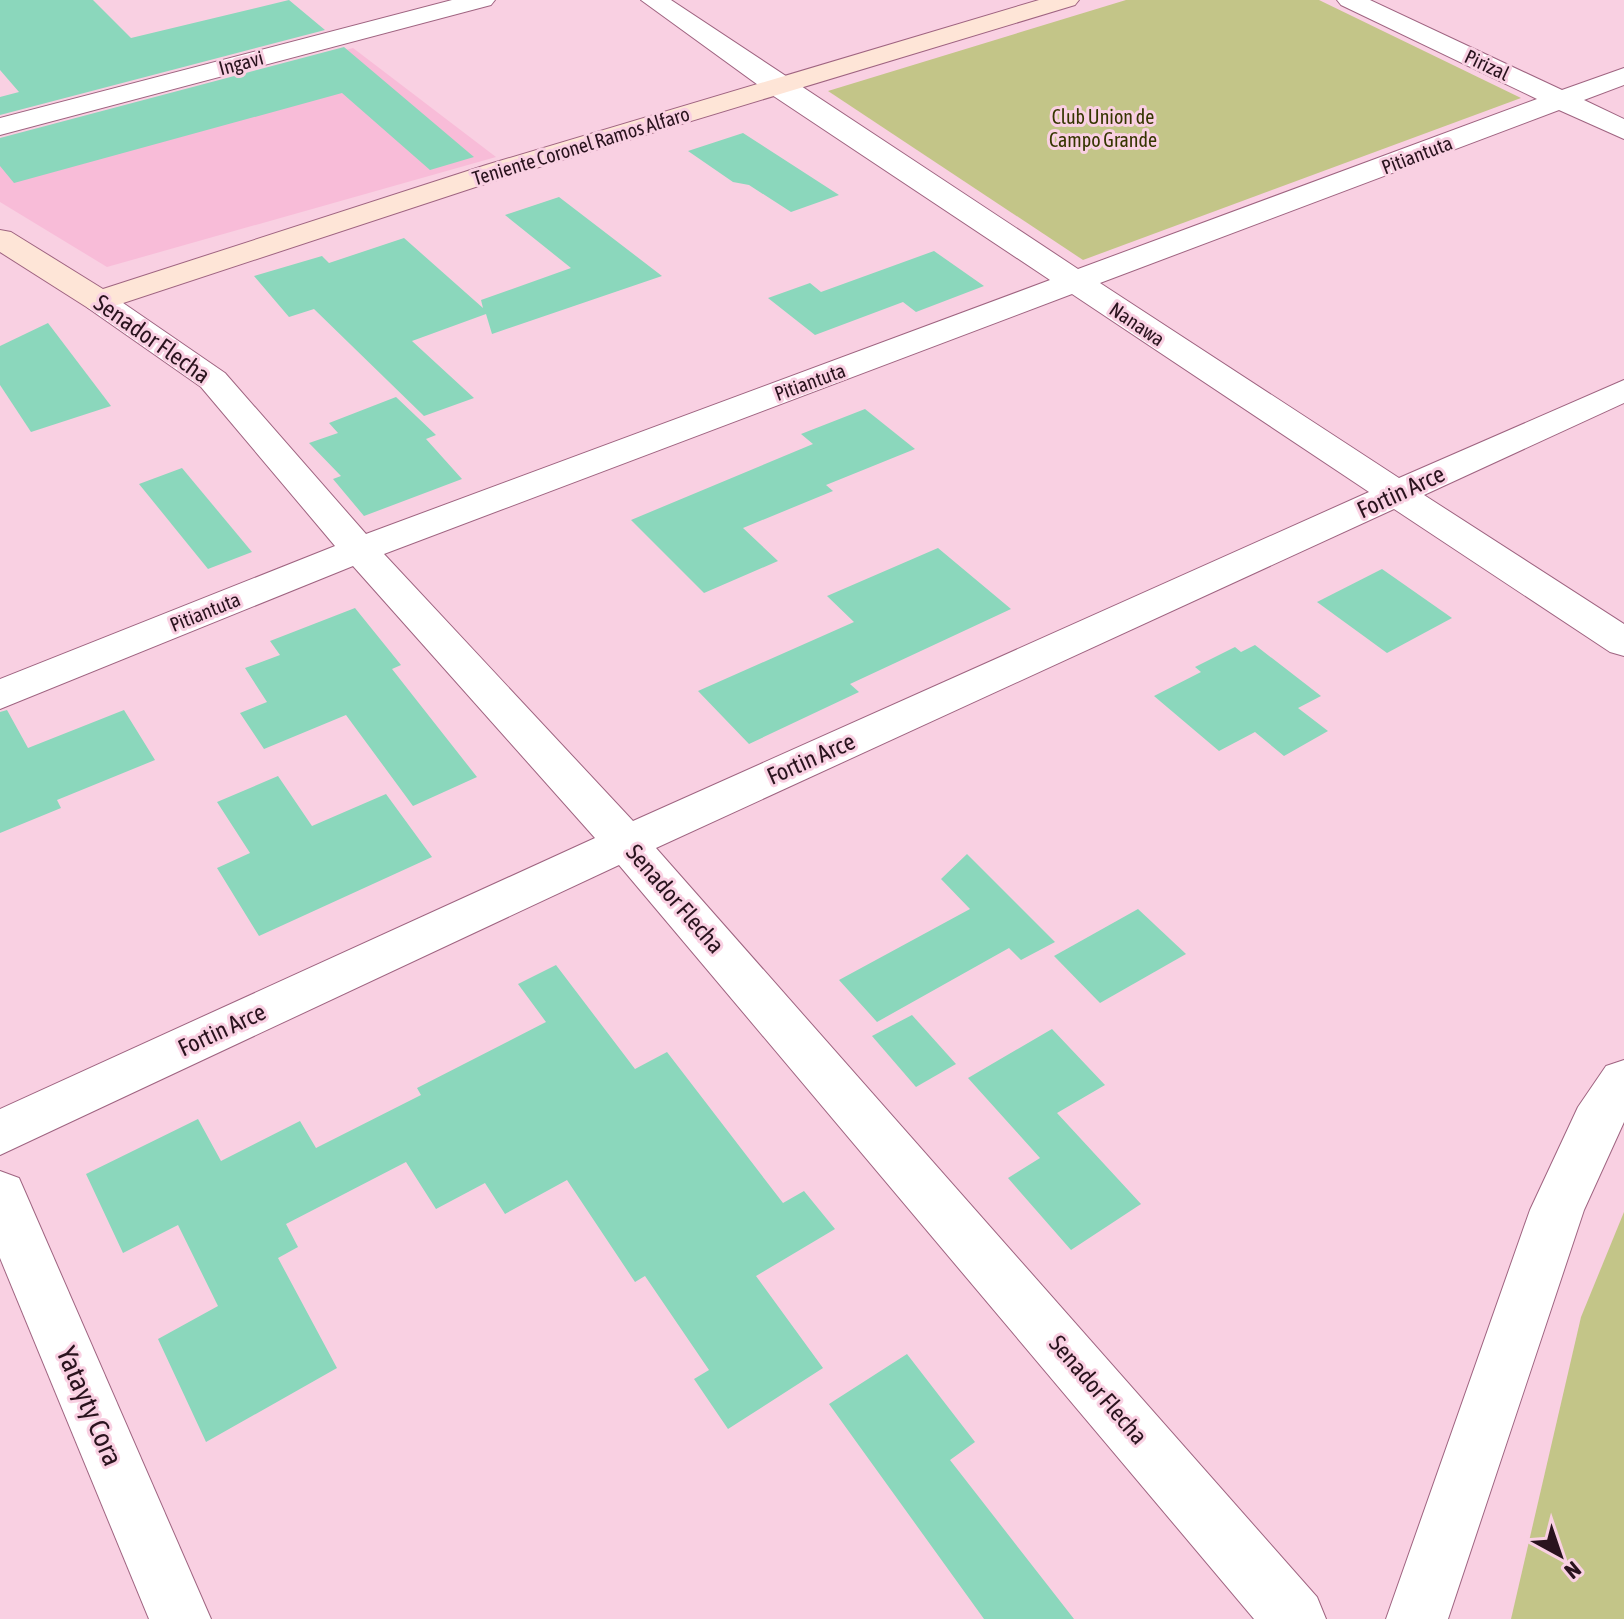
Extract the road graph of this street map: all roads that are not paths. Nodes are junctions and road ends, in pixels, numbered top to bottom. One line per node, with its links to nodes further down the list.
1 (482, 0): 8 (street, Ingavi)
2 (654, 0): 6 (street, Nanawa)
3 (1066, 0): 6 (street, Teniente Coronel Ramos Alfaro)
4 (1350, 0): 7 (street, Pirizal)
5 (1624, 76): 7 (street, Pitiantuta)
6 (779, 87): 11 (street, Nanawa); 12 (street, Teniente Coronel Ramos Alfaro)
7 (1562, 100): 9 (street, Pirizal); 11 (street, Pitiantuta)
8 (0, 127)
9 (1624, 130)
10 (0, 239): 12 (street, Senador Flecha)
11 (1076, 283): 14 (street, Nanawa); 15 (street, Pitiantuta)
12 (99, 301): 15 (street, Senador Flecha)
13 (1624, 390): 14 (street, Fortin Arce)
14 (1395, 495): 16 (street, Nanawa); 18 (street, Fortin Arce)
15 (359, 550): 17 (street, Pitiantuta); 18 (street, Senador Flecha)
16 (1624, 643)
17 (0, 695)
18 (626, 843): 20 (street, Fortin Arce); 23 (street, Senador Flecha)
19 (1624, 1081): 24 (street)
20 (0, 1133)
21 (0, 1194): 22 (street, Yatayty Cora)
22 (180, 1619)
23 (1295, 1619)
24 (1417, 1619)

